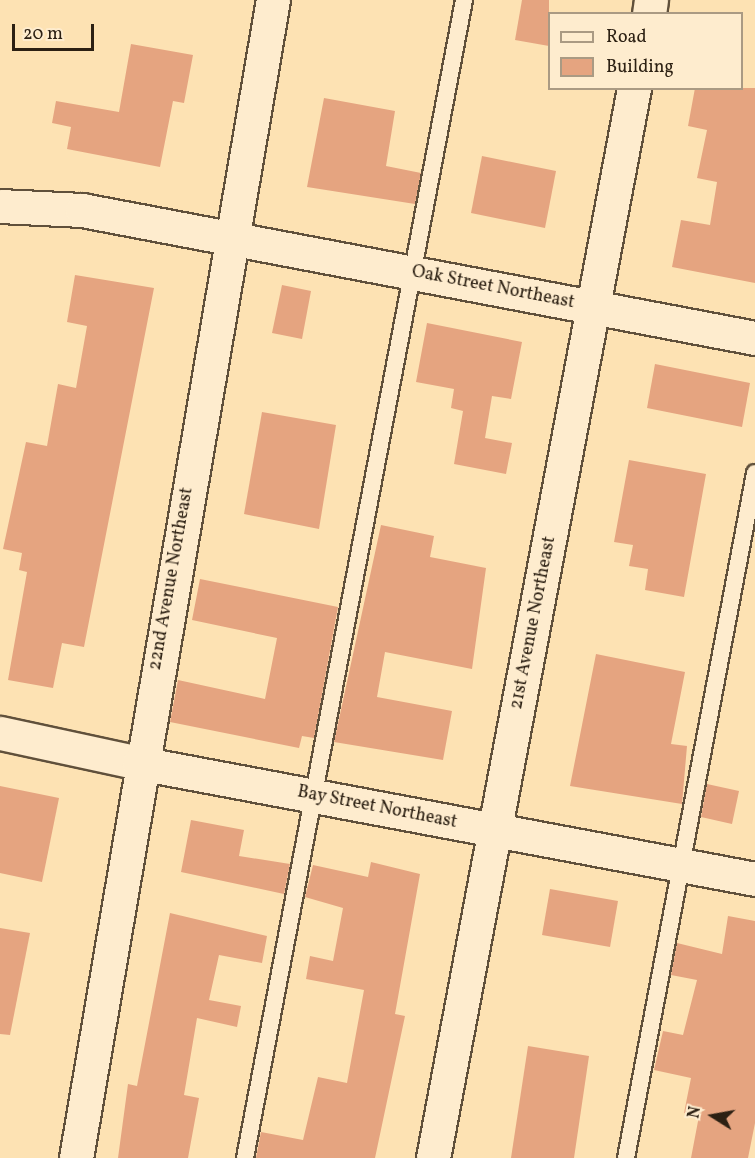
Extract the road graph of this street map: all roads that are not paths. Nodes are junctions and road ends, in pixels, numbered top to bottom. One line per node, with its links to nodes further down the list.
1 (273, 0): 5 (street, 22nd Avenue Northeast)
2 (464, 0): 6 (lane)
3 (634, 90): 7 (street, 21st Avenue Northeast)
4 (0, 206): 5 (street, Oak Street Northeast)
5 (231, 238): 6 (street, Oak Street Northeast); 11 (street, 22nd Avenue Northeast)
6 (412, 273): 7 (street, Oak Street Northeast); 12 (lane)
7 (593, 307): 8 (street, Oak Street Northeast); 13 (street, 21st Avenue Northeast)
8 (755, 338)
9 (755, 473): 14 (lane)
10 (0, 733): 11 (street, Bay Street Northeast)
11 (139, 763): 12 (street, Bay Street Northeast); 16 (street, 22nd Avenue Northeast)
12 (313, 796): 13 (street, Bay Street Northeast); 17 (lane)
13 (495, 830): 14 (street, Bay Street Northeast); 18 (street, 21st Avenue Northeast)
14 (681, 865): 15 (street, Bay Street Northeast); 19 (lane)
15 (755, 879)
16 (76, 1158)
17 (245, 1158)
18 (433, 1158)
19 (626, 1158)

